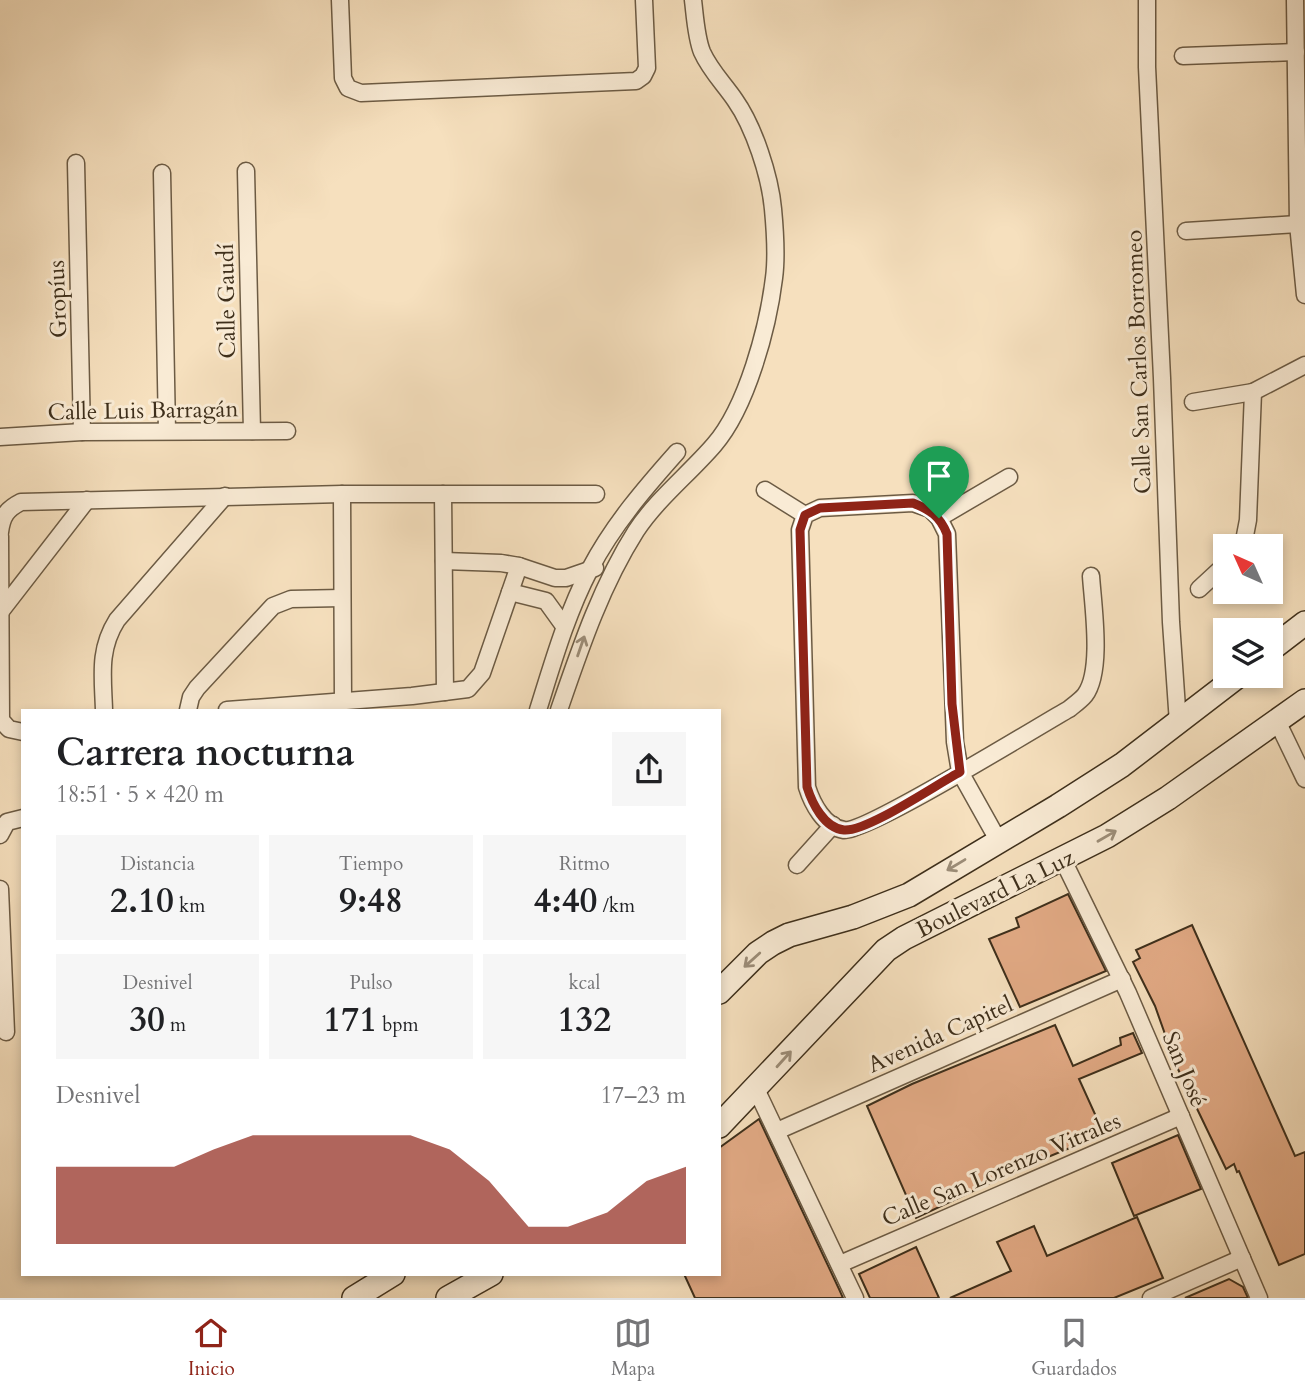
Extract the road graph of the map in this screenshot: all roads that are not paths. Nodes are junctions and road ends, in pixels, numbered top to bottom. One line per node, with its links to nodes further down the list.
1 (340, 0): 2 (street)
2 (644, 0)
3 (693, 0): 37 (street)
4 (1147, 0): 59 (street, Calle San Carlos Borromeo)
5 (1295, 0): 6 (street)
6 (1296, 52): 7 (street); 11 (street)
7 (1183, 57)
8 (76, 163): 20 (street, Gropíus)
9 (246, 171): 18 (street, Calle Gaudí)
10 (162, 173): 17 (street)
11 (1298, 224): 12 (street); 13 (street)
12 (1186, 231)
13 (1305, 295)
14 (1305, 365): 15 (street)
15 (1253, 392): 16 (street); 33 (street)
16 (1193, 402)
17 (167, 431): 18 (street, Calle Luis Barragán); 20 (street, Calle Luis Barragán)
18 (252, 431): 19 (street, Calle Luis Barragán)
19 (287, 431)
20 (82, 432): 21 (street, Calle Luis Barragán)
21 (0, 437)
22 (677, 452): 36 (street)
23 (1009, 477): 31 (street)
24 (765, 490): 30 (street)
25 (342, 494): 26 (street); 28 (street); 43 (street)
26 (443, 494): 27 (street); 34 (street)
27 (596, 494)
28 (225, 496): 29 (street); 53 (street)
29 (87, 500): 32 (street); 45 (street)
30 (805, 515): 31 (street); 64 (street)
31 (939, 518): 61 (street)
32 (0, 534): 45 (street)
33 (1245, 534)
34 (444, 561): 35 (street); 50 (street)
35 (519, 566): 40 (street); 42 (street)
36 (590, 568): 37 (street); 40 (street); 47 (street)
37 (615, 569): 57 (street, one-way to 37)
38 (1091, 576): 61 (street)
39 (1213, 576): 41 (street)
40 (555, 578): 44 (street)
41 (1199, 589)
42 (510, 592): 44 (street); 50 (street)
43 (342, 598): 51 (street); 54 (street)
44 (546, 601): 47 (street)
45 (1, 611): 60 (street)
46 (1305, 623): 48 (main road)
47 (564, 626): 56 (street)
48 (1283, 640)
49 (1223, 688): 59 (main road, Boulevard La Luz)
50 (445, 692): 51 (street)
51 (343, 700): 55 (street)
52 (1305, 701): 58 (main road, Boulevard La Luz)
53 (104, 709)
54 (188, 709)
55 (239, 709)
56 (538, 709)
57 (559, 709)
58 (1277, 721): 62 (street); 67 (main road, Boulevard La Luz, one-way to 58)
59 (1178, 723): 66 (main road, Boulevard La Luz)
60 (21, 732)
61 (960, 772): 64 (street); 66 (street)
62 (1305, 779)
63 (21, 819): 65 (street)
64 (833, 825): 68 (street)
65 (0, 835)
66 (998, 840): 70 (main road, Boulevard La Luz, one-way to 70)
67 (1063, 860): 71 (main road, Boulevard La Luz); 72 (street, San José)
68 (797, 865)
69 (0, 889): 75 (street)
70 (909, 895): 71 (main road); 73 (main road, Boulevard La Luz, one-way to 73)
71 (928, 927): 76 (main road, Boulevard La Luz, one-way to 71)
72 (1122, 979): 77 (street, San José); 79 (street, Avenida Capitel)
73 (721, 990)
74 (21, 1031): 75 (street)
75 (3, 1032)
76 (756, 1089): 78 (main road, Boulevard La Luz); 79 (street)
77 (1181, 1116): 80 (street, San José); 81 (street, Calle San Lorenzo Vitrales)
78 (721, 1124)
79 (777, 1131): 81 (street)
80 (1242, 1258): 87 (street); 88 (street, San José)
81 (840, 1264): 86 (street)
82 (390, 1276): 84 (main road)
83 (487, 1276): 85 (main road)
84 (354, 1298)
85 (448, 1298)
86 (855, 1298)
87 (1151, 1298)
88 (1259, 1298)

